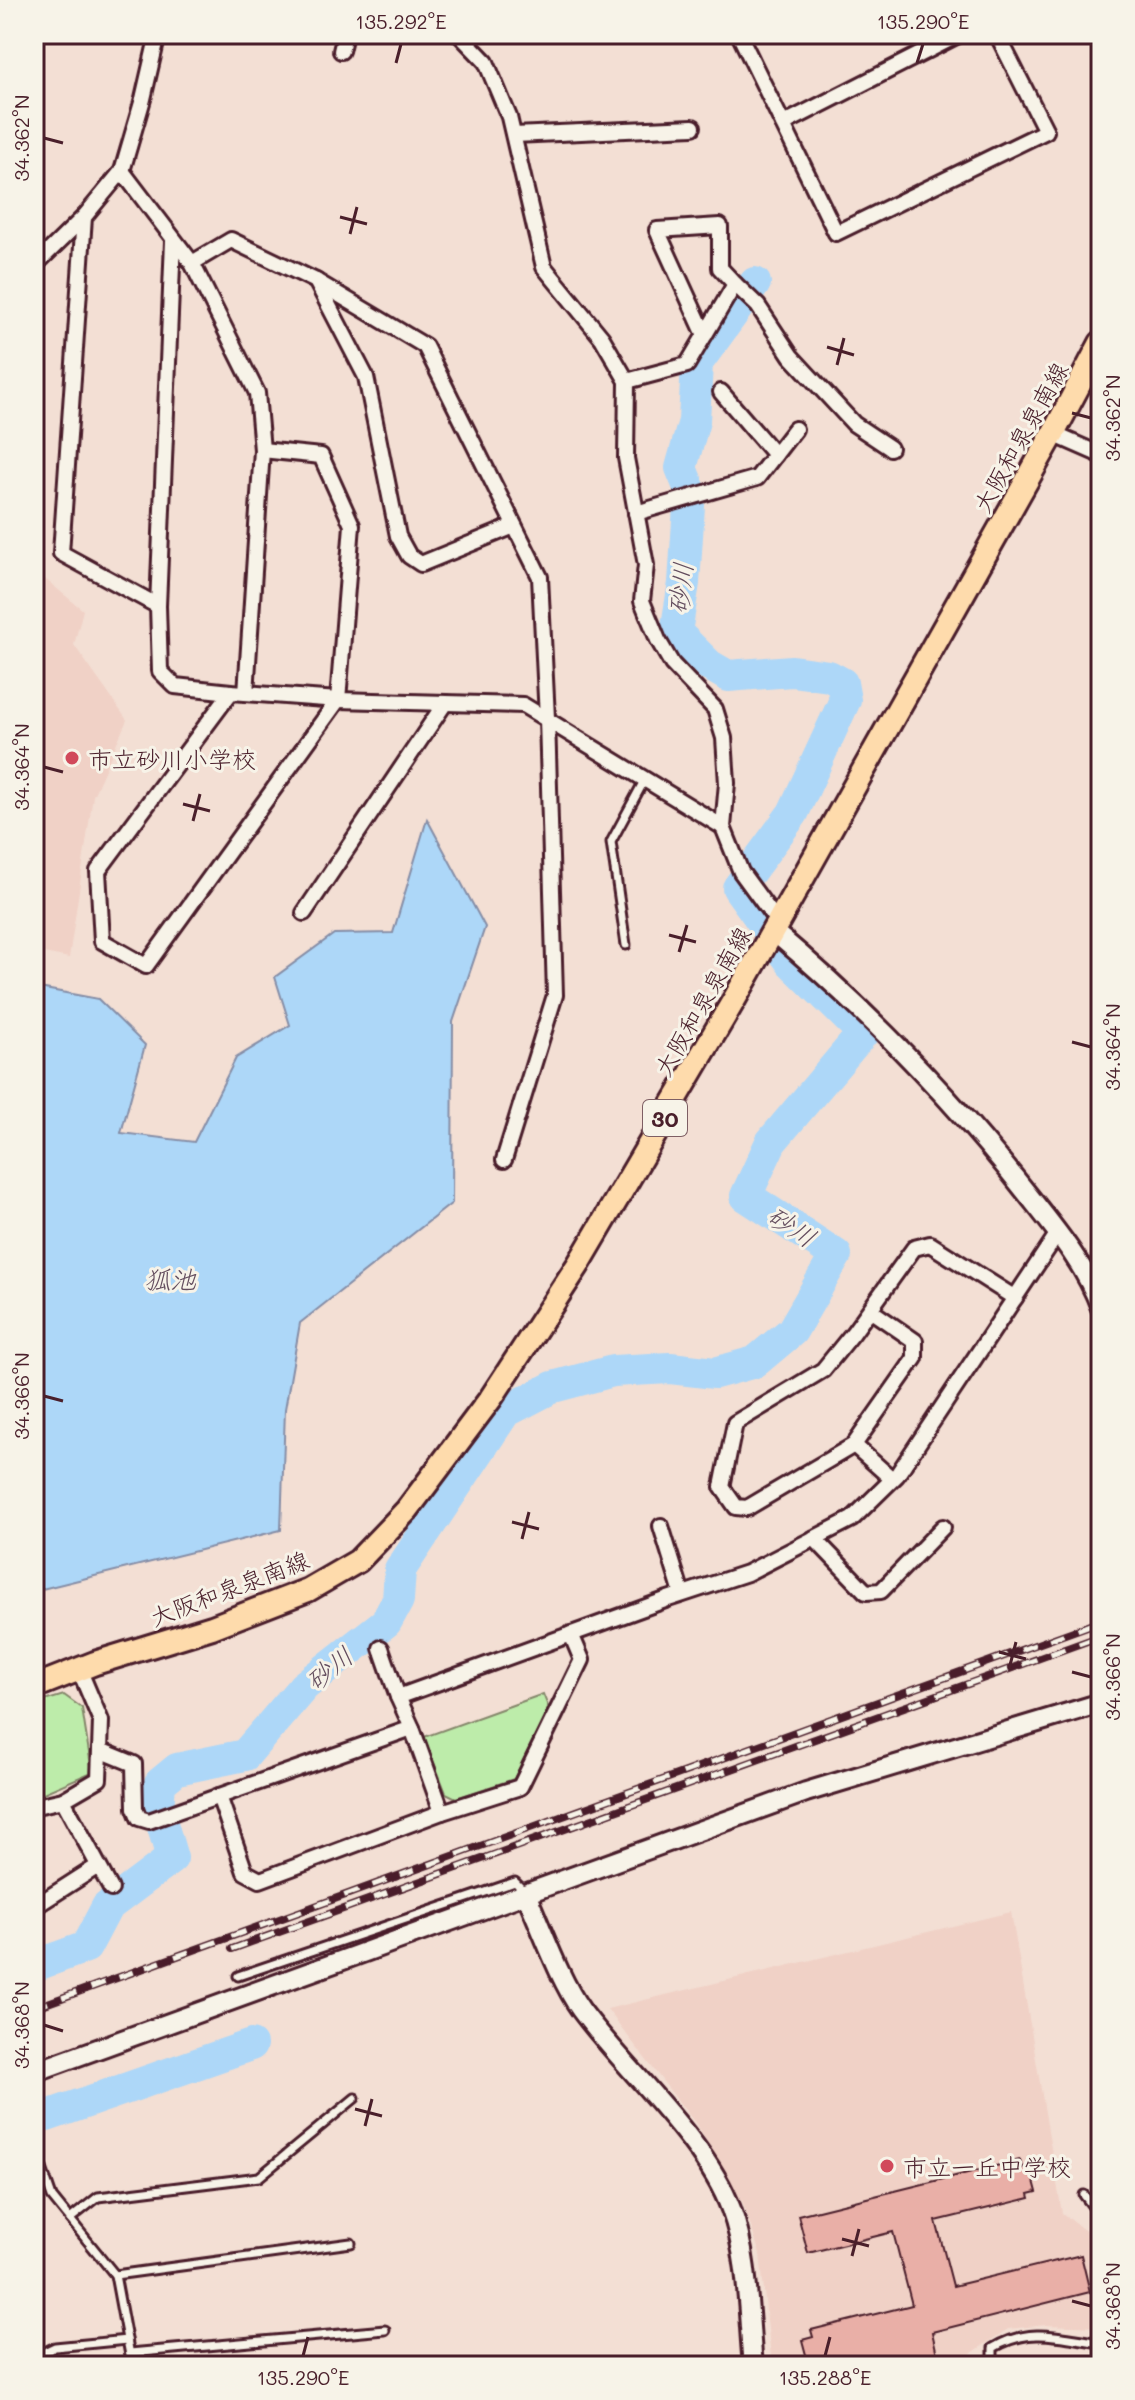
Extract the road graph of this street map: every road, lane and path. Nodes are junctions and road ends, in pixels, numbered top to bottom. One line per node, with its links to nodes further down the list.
1 (158, 34): 11 (street)
2 (345, 34): 7 (street)
3 (459, 34): 10 (street)
4 (960, 34): 8 (street)
5 (997, 34): 8 (street)
6 (742, 35): 8 (street)
7 (341, 51)
8 (783, 124)
9 (693, 127): 10 (street)
10 (514, 135): 20 (street)
11 (122, 171): 12 (street); 13 (street)
12 (84, 217): 15 (street); 30 (street)
13 (173, 241): 14 (street); 30 (street)
14 (192, 263): 16 (street); 25 (street)
15 (34, 266)
16 (316, 281): 29 (street); 29 (street)
17 (735, 284): 18 (street); 18 (street); 24 (street)
18 (705, 335): 20 (street)
19 (1101, 343): 23 (main road, 大阪和泉泉南線 / 30)
20 (627, 381): 28 (street)
21 (721, 392): 26 (street)
22 (795, 429): 26 (street)
23 (1053, 434): 27 (street); 38 (main road, 大阪和泉泉南線 / 30)
24 (890, 448)
25 (262, 450): 31 (street); 32 (street)
26 (775, 455): 28 (street)
27 (1101, 455)
28 (636, 513): 36 (street)
29 (514, 526): 34 (street)
30 (158, 606): 31 (street)
31 (238, 693): 32 (street); 32 (street)
32 (338, 700): 33 (street)
33 (445, 703): 34 (street); 37 (street)
34 (547, 718): 35 (street); 40 (street)
35 (644, 781): 36 (street); 39 (lane)
36 (723, 827): 38 (street)
37 (304, 913)
38 (774, 925): 41 (street); 53 (main road, 大阪和泉泉南線 / 30)
39 (626, 945)
40 (504, 1160)
41 (1058, 1233): 42 (street); 43 (street)
42 (1015, 1298): 44 (street); 46 (street)
43 (1101, 1308)
44 (870, 1310): 45 (street); 45 (street)
45 (854, 1445): 46 (street)
46 (892, 1479): 49 (street)
47 (661, 1526): 50 (street)
48 (943, 1527): 49 (street)
49 (814, 1538): 50 (street)
50 (682, 1594): 51 (street)
51 (571, 1634): 55 (street); 62 (street)
52 (381, 1648): 55 (street)
53 (79, 1669): 54 (main road, 大阪和泉泉南線 / 30); 58 (street)
54 (34, 1687)
55 (398, 1697): 57 (street)
56 (1101, 1703): 65 (street)
57 (412, 1728): 59 (street); 62 (street)
58 (100, 1750): 59 (street); 60 (street)
59 (219, 1796): 62 (street)
60 (63, 1800): 61 (street); 63 (street)
61 (36, 1806)
62 (442, 1812)
63 (98, 1866): 64 (street); 66 (street)
64 (111, 1889)
65 (526, 1894): 67 (lane); 68 (street); 82 (street)
66 (34, 1907)
67 (238, 1976)
68 (34, 2072)
69 (355, 2098): 73 (lane)
70 (34, 2145): 73 (lane)
71 (1084, 2195): 72 (lane)
72 (1101, 2217)
73 (70, 2219): 75 (lane)
74 (351, 2243): 75 (lane)
75 (115, 2275): 77 (lane)
76 (385, 2330): 79 (lane)
77 (127, 2340): 79 (lane); 80 (lane)
78 (1101, 2343): 83 (lane)
79 (130, 2353): 81 (lane)
80 (34, 2357)
81 (132, 2366)
82 (753, 2366)
83 (999, 2366)

